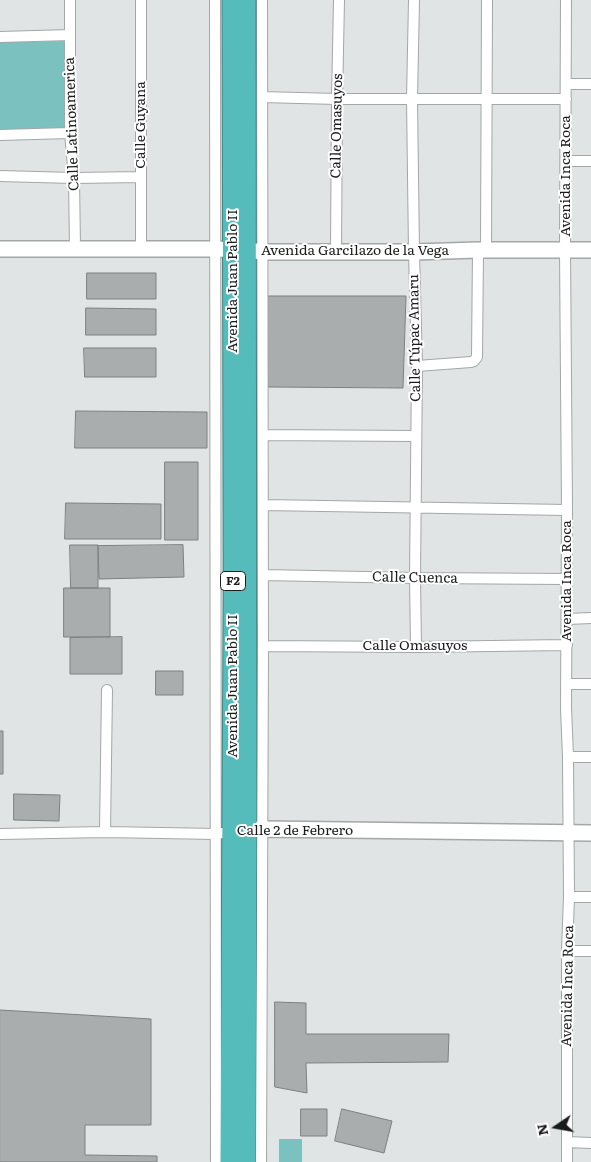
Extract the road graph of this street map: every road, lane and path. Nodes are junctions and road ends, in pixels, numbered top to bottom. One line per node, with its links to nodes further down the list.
1 (70, 0): 11 (street, Calle Latinoamerica)
2 (140, 0): 25 (street, Calle Guyana)
3 (215, 0): 30 (street, Avenida Juan Pablo II)
4 (232, 0): 30 (highway, Avenida Juan Pablo II / F2)
5 (246, 0): 30 (highway, Avenida Juan Pablo II / F2)
6 (262, 0): 15 (street, Avenida Juan Pablo II)
7 (339, 0): 17 (street, Calle Omasuyos)
8 (414, 0): 18 (street, Calle Túpac Amaru)
9 (487, 0): 16 (street)
10 (566, 0): 13 (street, Avenida Inca Roca)
11 (70, 36): 12 (street); 20 (street, Calle Latinoamerica)
12 (0, 37)
13 (566, 84): 14 (street); 19 (street, Avenida Inca Roca)
14 (591, 84)
15 (262, 97): 17 (street); 30 (street, Avenida Juan Pablo II)
16 (487, 98): 18 (street); 19 (street); 31 (street)
17 (336, 99): 18 (street); 34 (street, Calle Omasuyos)
18 (412, 99): 35 (street, Calle Túpac Amaru)
19 (566, 99): 22 (street, Avenida Inca Roca)
20 (70, 133): 21 (street); 26 (street, Calle Latinoamerica)
21 (0, 135)
22 (566, 161): 23 (street); 32 (street, Avenida Inca Roca)
23 (591, 161)
24 (0, 176): 26 (street)
25 (141, 177): 26 (street); 29 (street, Calle Guyana)
26 (74, 178): 28 (street, Calle Latinoamerica)
27 (0, 248): 28 (street, Avenida Garcilazo de la Vega)
28 (75, 248): 29 (street, Avenida Garcilazo de la Vega)
29 (141, 250): 30 (street, Avenida Garcilazo de la Vega)
30 (240, 250): 34 (street, Avenida Garcilazo de la Vega); 37 (street, Avenida Juan Pablo II); 55 (highway, Avenida Juan Pablo II / F2); 55 (street, Avenida Juan Pablo II)
31 (482, 250): 32 (street, Avenida Garcilazo de la Vega); 35 (street, Avenida Garcilazo de la Vega); 36 (street)
32 (566, 250): 33 (street, Avenida Garcilazo de la Vega); 41 (street, Avenida Inca Roca)
33 (591, 250)
34 (336, 252): 35 (street, Avenida Garcilazo de la Vega)
35 (414, 252): 36 (street, Calle Túpac Amaru)
36 (417, 366): 38 (street, Calle Túpac Amaru)
37 (263, 435): 38 (street); 39 (street, Avenida Juan Pablo II)
38 (416, 436): 40 (street, Calle Túpac Amaru)
39 (263, 505): 40 (street); 42 (street, Avenida Juan Pablo II)
40 (416, 507): 41 (street); 43 (street, Calle Túpac Amaru)
41 (567, 510): 44 (street, Avenida Inca Roca)
42 (263, 575): 43 (street, Calle Cuenca); 48 (street, Avenida Juan Pablo II)
43 (415, 578): 44 (street, Calle Cuenca); 49 (street, Calle Túpac Amaru)
44 (567, 579): 46 (street, Avenida Inca Roca)
45 (591, 618): 46 (street)
46 (567, 619): 47 (street, Avenida Inca Roca)
47 (567, 645): 49 (street, Calle Omasuyos); 50 (street, Avenida Inca Roca)
48 (263, 646): 49 (street, Calle Omasuyos); 55 (street, Avenida Juan Pablo II)
49 (416, 647)
50 (566, 684): 51 (street); 53 (street, Avenida Inca Roca)
51 (591, 684)
52 (106, 690): 56 (street)
53 (568, 756): 54 (street); 57 (street, Avenida Inca Roca)
54 (591, 757)
55 (240, 831): 56 (street, Calle 2 de Febrero); 57 (street, Calle 2 de Febrero); 66 (street, Avenida Juan Pablo II); 67 (highway, Avenida Juan Pablo II / F2); 68 (highway, Avenida Juan Pablo II / F2); 69 (street, Avenida Juan Pablo II)
56 (105, 832): 59 (street, Calle 2 de Febrero)
57 (569, 833): 58 (street, Calle 2 de Febrero); 60 (street, Avenida Inca Roca)
58 (591, 833)
59 (0, 834)
60 (569, 897): 61 (street); 62 (street, Avenida Inca Roca)
61 (591, 897)
62 (567, 951): 63 (street); 64 (street, Avenida Inca Roca)
63 (591, 951)
64 (567, 1142): 65 (street); 70 (street, Avenida Inca Roca)
65 (591, 1142)
66 (216, 1162)
67 (230, 1162)
68 (246, 1162)
69 (261, 1162)
70 (567, 1162)

